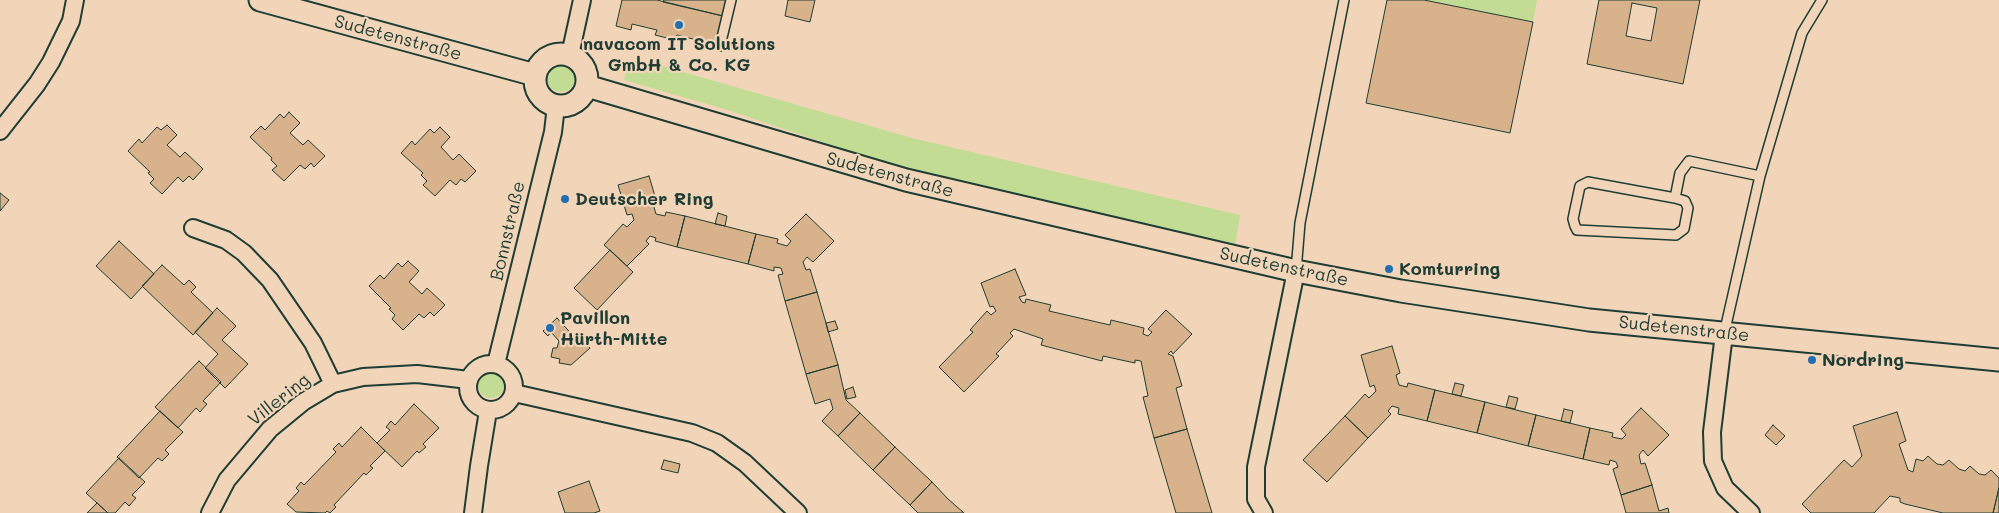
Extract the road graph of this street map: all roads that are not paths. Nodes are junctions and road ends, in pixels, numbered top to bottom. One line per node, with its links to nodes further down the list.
1 (75, 0): 12 (street)
2 (260, 0): 9 (street, Sudetenstraße)
3 (582, 0): 8 (street)
4 (731, 0): 7 (lane)
5 (1344, 0): 16 (lane)
6 (1822, 0): 13 (lane)
7 (720, 46)
8 (570, 56): 9 (street); 10 (street)
9 (536, 75): 11 (street)
10 (587, 86): 11 (street); 16 (street, Sudetenstraße)
11 (556, 106): 19 (street, Bonnstraße)
12 (0, 131)
13 (1760, 176): 14 (lane); 17 (lane)
14 (1675, 198): 14 (lane)
15 (193, 228): 21 (street)
16 (1296, 271): 17 (street, Sudetenstraße); 27 (street)
17 (1724, 334): 18 (street, Sudetenstraße); 28 (street)
18 (1999, 360)
19 (496, 364): 20 (street); 22 (street)
20 (469, 380): 21 (street, Villering); 23 (street)
21 (333, 384): 24 (street, Villering)
22 (514, 393): 23 (street); 26 (street)
23 (488, 411): 25 (street)
24 (210, 513)
25 (473, 513)
26 (798, 513)
27 (1264, 513)
28 (1751, 513)

